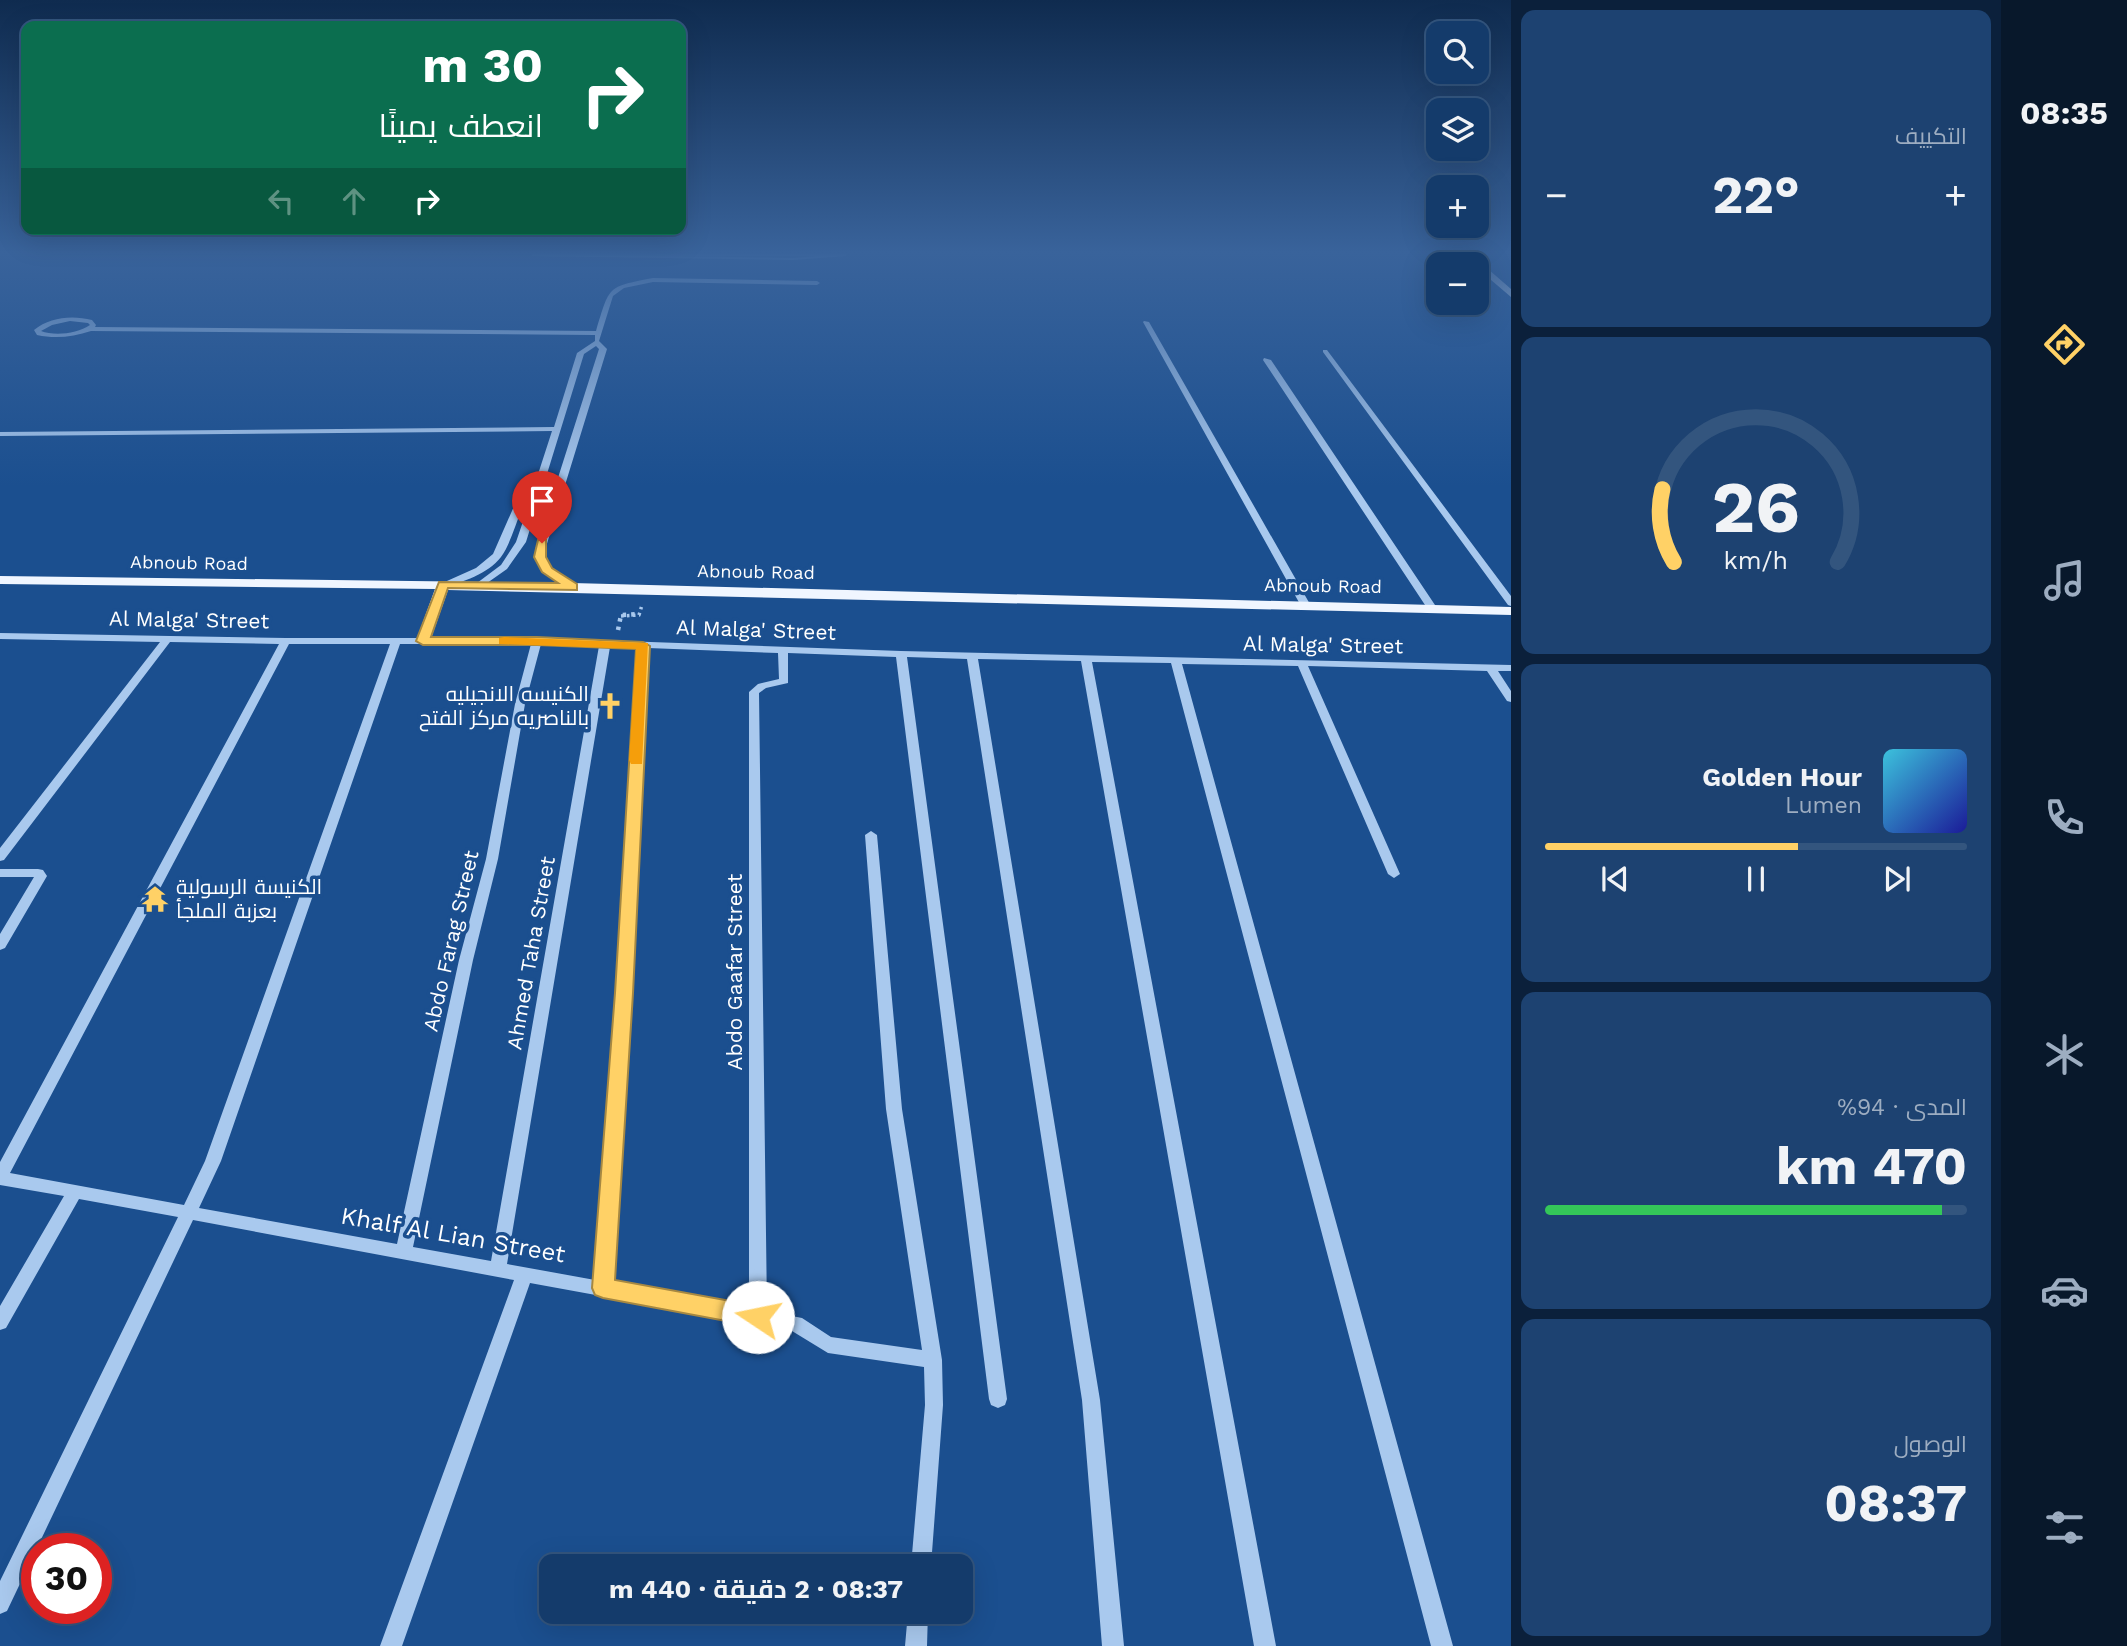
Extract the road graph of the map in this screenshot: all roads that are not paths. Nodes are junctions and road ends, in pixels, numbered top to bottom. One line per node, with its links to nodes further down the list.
1 (38, 332): 2 (street)
2 (83, 332)
3 (364, 332): 6 (street)
4 (600, 332): 6 (street)
5 (1151, 332): 19 (street)
6 (598, 339): 9 (street); 13 (street)
7 (1325, 351): 18 (street)
8 (1268, 360): 20 (street)
9 (557, 429): 10 (street); 11 (street)
10 (0, 434)
11 (535, 500): 12 (street); 15 (street)
12 (527, 523): 13 (street); 16 (street)
13 (548, 523): 17 (street)
14 (0, 580): 15 (main road, Abnoub Road)
15 (443, 584): 16 (main road, Abnoub Road); 23 (main road)
16 (480, 585): 17 (main road, Abnoub Road)
17 (572, 587): 19 (main road, Abnoub Road)
18 (1511, 603)
19 (1306, 606): 20 (main road, Abnoub Road)
20 (1432, 608): 21 (main road, Abnoub Road)
21 (1511, 611)
22 (0, 636): 24 (street, Al Malga' Street)
23 (424, 637): 26 (street, Al Malga' Street); 27 (street, Al Malga' Street)
24 (167, 639): 25 (street, Al Malga' Street); 40 (street)
25 (286, 641): 26 (street, Al Malga' Street); 44 (street)
26 (396, 641): 46 (street)
27 (537, 641): 28 (street, Al Malga' Street); 47 (street, Abdo Farag Street)
28 (605, 644): 29 (street, Al Malga' Street); 48 (street, Ahmed Taha Street)
29 (643, 646): 30 (street, Al Malga' Street); 50 (street)
30 (783, 650): 31 (street, Al Malga' Street); 51 (street, Abdo Gaafar Street)
31 (901, 654): 32 (street, Al Malga' Street); 54 (street)
32 (972, 656): 33 (street, Al Malga' Street); 60 (street)
33 (1086, 659): 34 (street, Al Malga' Street); 61 (street)
34 (1176, 661): 35 (street, Al Malga' Street); 62 (street)
35 (1302, 664): 36 (street, Al Malga' Street); 42 (street)
36 (1491, 668): 37 (street, Al Malga' Street); 38 (street)
37 (1511, 668)
38 (1511, 699)
39 (871, 835): 53 (street)
40 (0, 857)
41 (0, 873): 43 (street)
42 (1394, 874)
43 (0, 946)
44 (0, 1178): 45 (street, Khalf Al Lian Street)
45 (75, 1192): 46 (street, Khalf Al Lian Street); 52 (street)
46 (190, 1213): 47 (street, Khalf Al Lian Street); 56 (street)
47 (404, 1250): 48 (street, Khalf Al Lian Street)
48 (498, 1268): 49 (street, Khalf Al Lian Street)
49 (524, 1273): 50 (street, Khalf Al Lian Street); 58 (street)
50 (603, 1288): 51 (street, Khalf Al Lian Street)
51 (758, 1317): 53 (street, Khalf Al Lian Street)
52 (0, 1322)
53 (933, 1360): 55 (street)
54 (998, 1399)
55 (922, 1554)
56 (0, 1604)
57 (917, 1624): 59 (street)
58 (391, 1646)
59 (916, 1646)
60 (1113, 1646)
61 (1265, 1646)
62 (1442, 1646)

